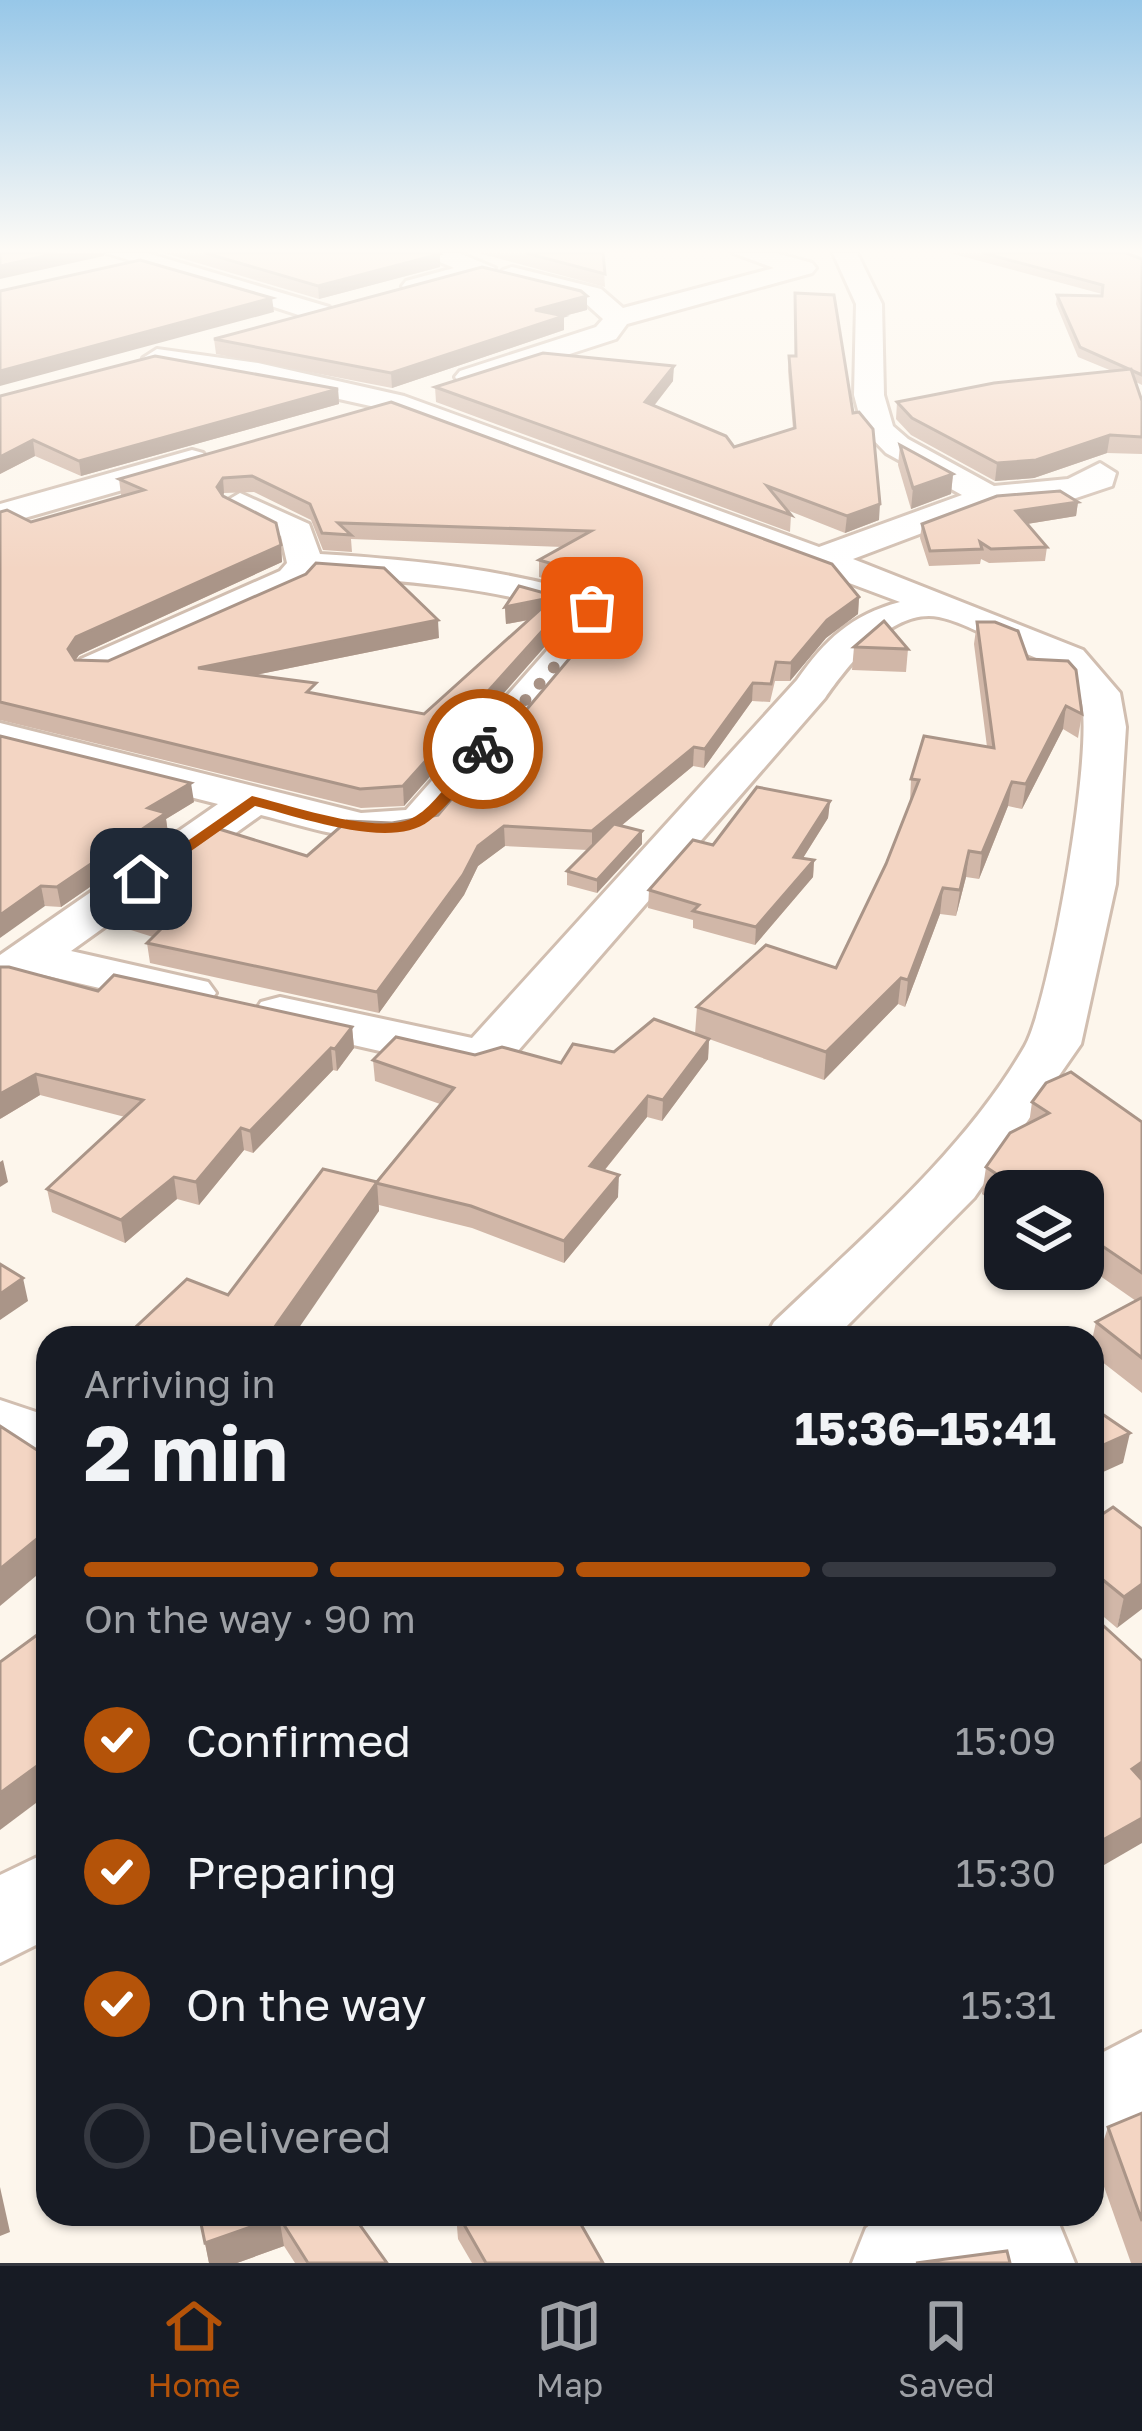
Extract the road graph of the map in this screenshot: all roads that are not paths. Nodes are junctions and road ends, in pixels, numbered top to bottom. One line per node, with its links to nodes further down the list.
1 (155, 359): 4 (street)
2 (527, 359): 4 (street)
3 (868, 359): 8 (street)
4 (393, 402): 5 (street); 11 (street)
5 (328, 421)
6 (218, 452): 10 (street)
7 (1100, 473): 8 (street)
8 (989, 496): 11 (street)
9 (240, 502): 12 (street)
10 (0, 515)
11 (821, 559): 13 (street)
12 (305, 564): 14 (street); 17 (street)
13 (940, 604): 15 (street); 18 (street)
14 (95, 667)
15 (1124, 727): 19 (street)
16 (0, 736): 17 (street)
17 (252, 801): 18 (street)
18 (15, 967)
19 (808, 1326)
20 (0, 1424): 21 (street)
21 (36, 1438)
22 (36, 1898): 23 (street)
23 (0, 1924)
24 (1142, 2077): 25 (street)
25 (1104, 2106)
26 (940, 2230): 27 (street)
27 (1026, 2263)

